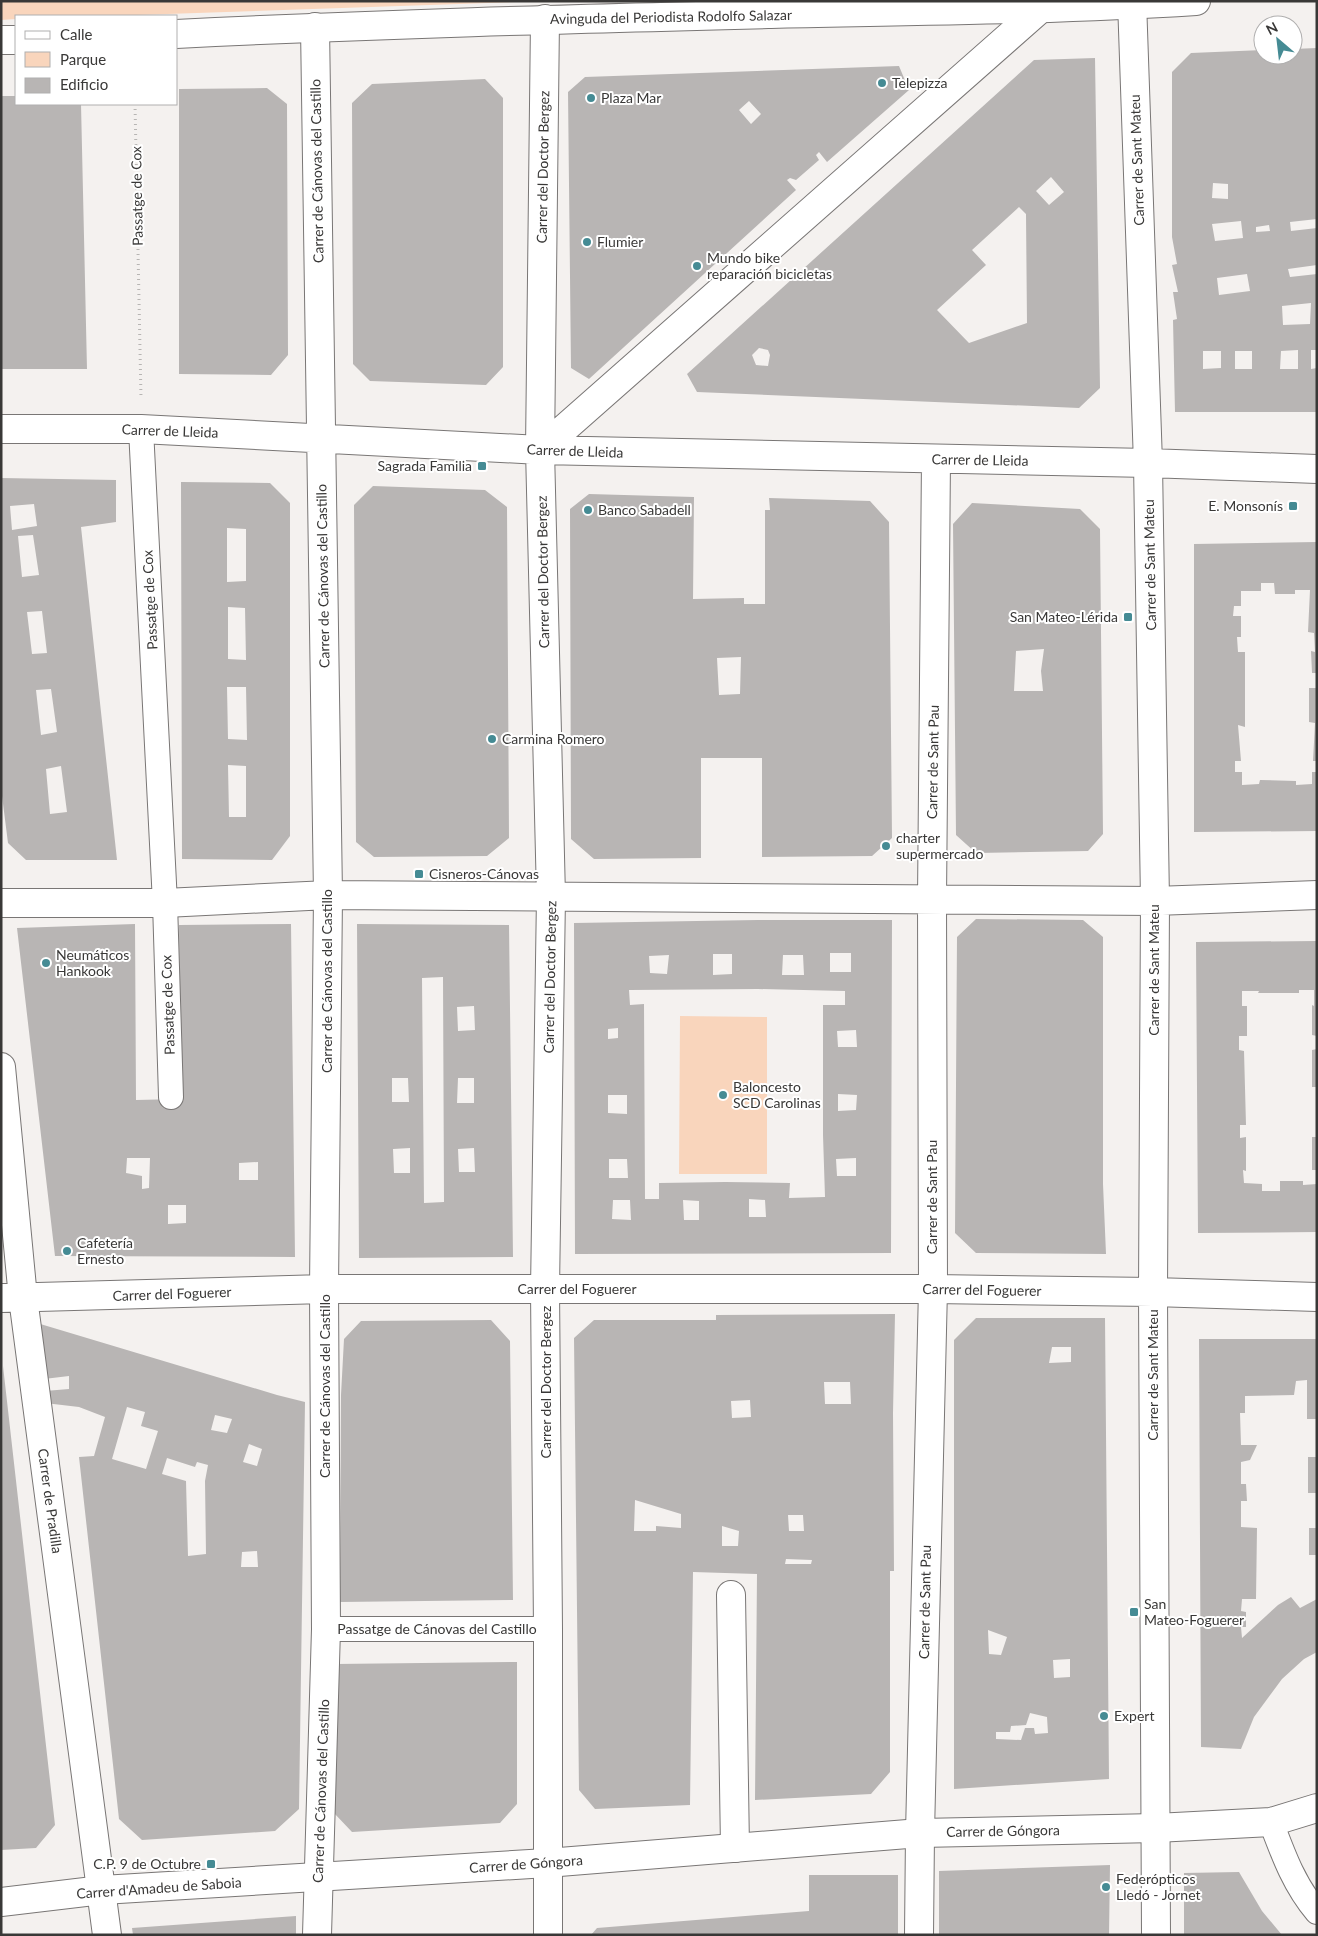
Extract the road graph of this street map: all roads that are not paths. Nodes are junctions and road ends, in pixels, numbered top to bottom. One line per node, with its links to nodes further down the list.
1 (1196, 1): 2 (street, Avinguda del Periodista Rodolfo Salazar)
2 (1132, 3): 3 (street, Avinguda del Periodista Rodolfo Salazar); 14 (street, Carrer de Sant Mateu)
3 (1040, 8): 4 (street, Avinguda del Periodista Rodolfo Salazar); 12 (street)
4 (545, 19): 5 (street, Avinguda del Periodista Rodolfo Salazar); 12 (street, Carrer del Doctor Bergez)
5 (315, 27): 6 (street, Avinguda del Periodista Rodolfo Salazar); 11 (street, Carrer de Cánovas del Castillo)
6 (178, 34)
7 (1, 40): 8 (street)
8 (15, 40)
9 (1, 429): 10 (street, Carrer de Lleida)
10 (141, 429): 11 (street, Carrer de Lleida); 22 (street, Passatge de Cox)
11 (321, 438): 12 (street, Carrer de Lleida); 16 (street, Carrer de Cánovas del Castillo)
12 (540, 450): 13 (street, Carrer de Lleida); 18 (street, Carrer del Doctor Bergez)
13 (936, 459): 14 (street, Carrer de Lleida); 19 (street, Carrer de Sant Pau)
14 (1148, 463): 15 (street, Carrer de Lleida); 20 (street, Carrer de Sant Mateu)
15 (1317, 469)
16 (328, 895): 18 (street); 22 (street); 27 (street, Carrer de Cánovas del Castillo)
17 (1317, 895): 20 (street)
18 (551, 896): 19 (street); 25 (street, Carrer del Doctor Bergez)
19 (932, 899): 20 (street); 26 (street, Carrer de Sant Pau)
20 (1155, 901): 28 (street, Carrer de Sant Mateu)
21 (1, 903): 22 (street)
22 (165, 903): 24 (street, Passatge de Cox)
23 (1, 1067): 30 (street, Carrer de Pradilla)
24 (171, 1097)
25 (545, 1289): 26 (street, Carrer del Foguerer); 27 (street, Carrer del Foguerer); 33 (street, Carrer del Doctor Bergez)
26 (933, 1289): 28 (street, Carrer del Foguerer); 37 (street, Carrer de Sant Pau)
27 (324, 1290): 30 (street, Carrer del Foguerer); 32 (street, Carrer de Cánovas del Castillo)
28 (1153, 1292): 29 (street, Carrer del Foguerer); 36 (street, Carrer de Sant Mateu)
29 (1317, 1297)
30 (12, 1298): 41 (street, Carrer de Pradilla)
31 (731, 1595): 38 (street)
32 (326, 1629): 33 (street, Passatge de Cánovas del Castillo); 40 (street, Carrer de Cánovas del Castillo)
33 (548, 1629): 39 (street, Carrer del Doctor Bergez)
34 (1317, 1808): 35 (street, Carrer de Góngora)
35 (1271, 1822): 36 (street, Carrer de Góngora); 43 (street)
36 (1156, 1828): 37 (street, Carrer de Góngora); 48 (street, Carrer de Sant Mateu)
37 (920, 1833): 38 (street, Carrer de Góngora); 47 (street, Carrer de Sant Pau)
38 (735, 1848): 39 (street, Carrer de Góngora)
39 (547, 1863): 40 (street, Carrer de Góngora); 46 (street, Carrer del Doctor Bergez)
40 (318, 1878): 41 (street, Carrer d'Amadeu de Saboia); 45 (street, Carrer de Cánovas del Castillo)
41 (102, 1890): 42 (street, Carrer d'Amadeu de Saboia); 44 (street, Carrer de Pradilla)
42 (1, 1902)
43 (1317, 1912)
44 (107, 1935)
45 (317, 1935)
46 (548, 1935)
47 (919, 1935)
48 (1156, 1935)

